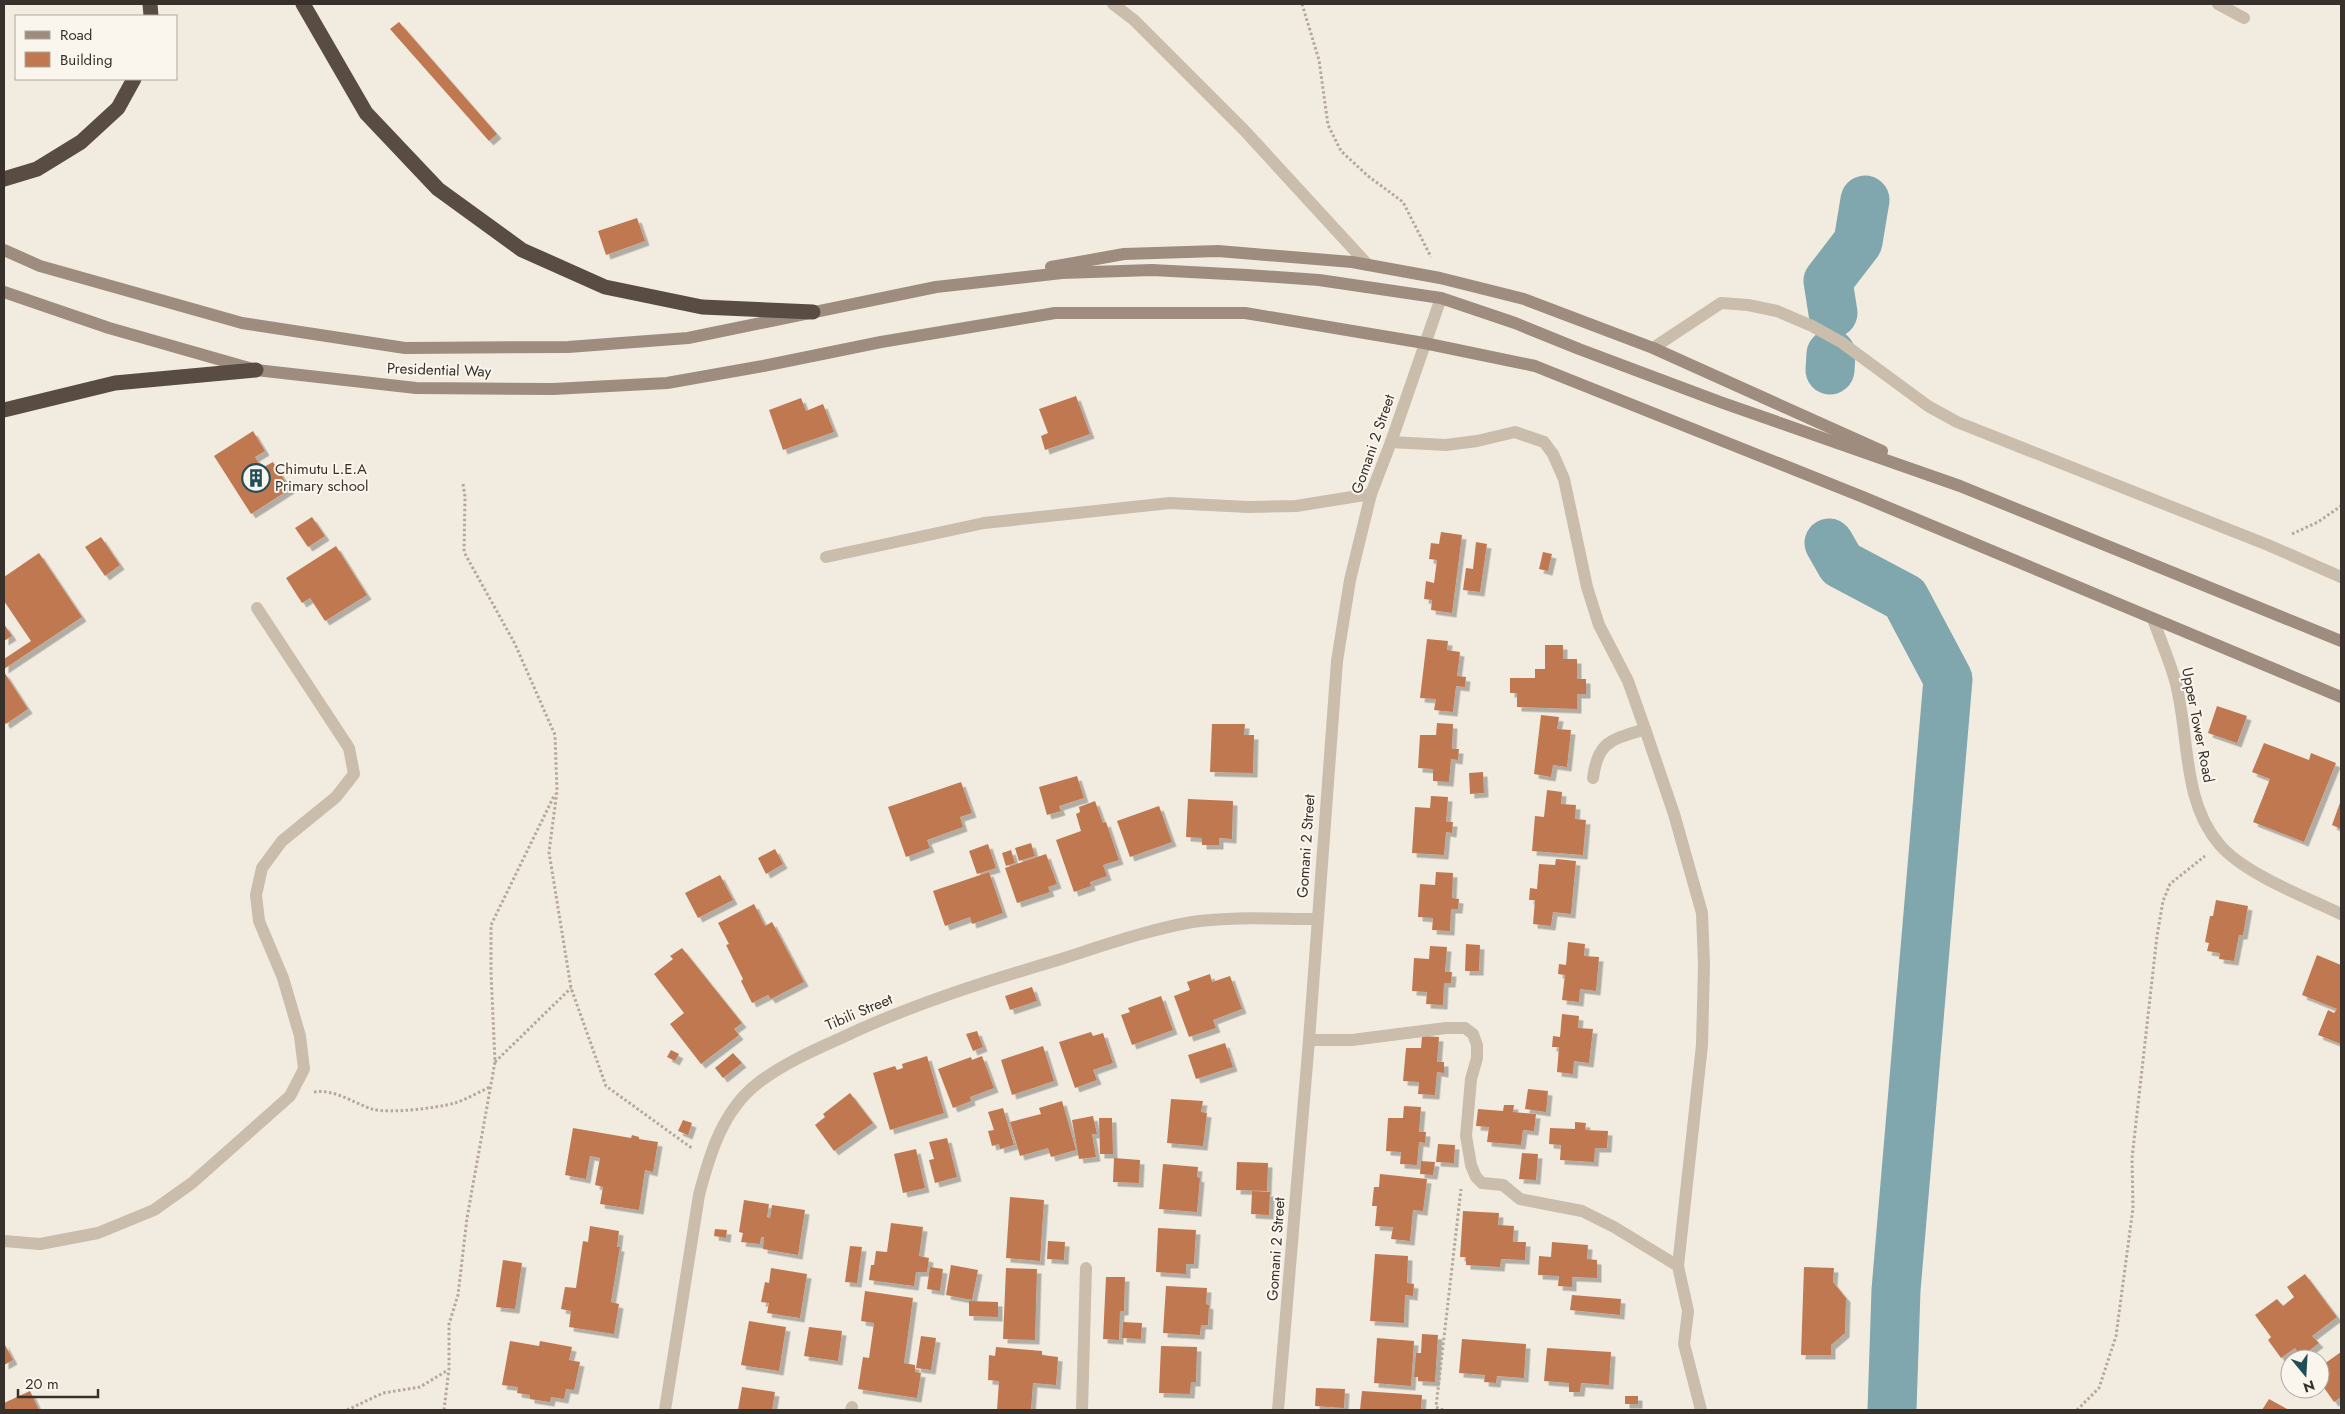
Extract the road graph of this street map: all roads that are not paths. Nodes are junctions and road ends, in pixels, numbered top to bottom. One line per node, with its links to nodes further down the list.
1 (303, 4): 12 (highway)
2 (1114, 4): 8 (street)
3 (2218, 4): 4 (street)
4 (2244, 18)
5 (133, 80): 6 (highway)
6 (4, 179)
7 (4, 250): 12 (main road)
8 (1368, 265): 9 (main road); 14 (main road)
9 (936, 287): 11 (main road); 12 (main road)
10 (4, 292): 15 (main road, Presidential Way)
11 (1441, 298): 13 (street, Gomani 2 Street); 18 (main road)
12 (813, 312)
13 (1424, 343): 15 (main road, Presidential Way); 17 (street, Gomani 2 Street); 23 (main road, Presidential Way)
14 (1653, 348): 18 (main road); 21 (street)
15 (256, 370): 16 (highway)
16 (4, 410)
17 (1391, 442): 19 (street, Gomani 2 Street); 26 (street)
18 (1960, 486): 24 (main road)
19 (1371, 494): 20 (street); 29 (street, Gomani 2 Street)
20 (826, 557)
21 (2341, 577)
22 (258, 608): 31 (street)
23 (2153, 618): 25 (main road, Presidential Way); 28 (street, Upper Tower Road)
24 (2341, 641)
25 (2341, 697)
26 (1645, 729): 27 (street); 32 (street)
27 (1593, 778)
28 (2341, 914)
29 (1317, 919): 30 (street, Gomani 2 Street); 34 (street, Tibili Street)
30 (1309, 1040): 32 (street); 36 (street, Gomani 2 Street)
31 (4, 1241)
32 (1678, 1266): 37 (street)
33 (1086, 1268): 35 (street)
34 (665, 1410)
35 (1082, 1410)
36 (1278, 1410)
37 (1701, 1410)

